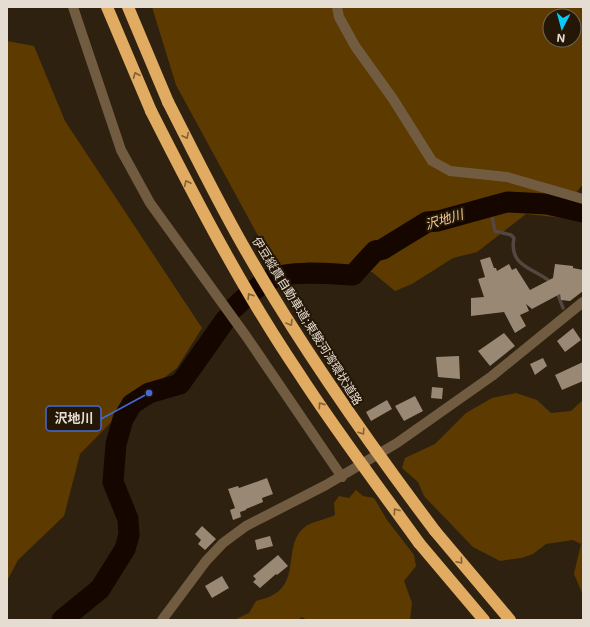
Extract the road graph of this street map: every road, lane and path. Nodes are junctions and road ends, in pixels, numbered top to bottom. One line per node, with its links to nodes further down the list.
1 (73, 7): 7 (street)
2 (107, 7): 9 (highway, one-way to 2, bridge)
3 (128, 7): 10 (highway, 伊豆縦貫自動車道;東駿河湾環状道路, one-way to 10, bridge)
4 (337, 7): 5 (street)
5 (583, 199)
6 (583, 302): 7 (street)
7 (342, 477): 8 (street)
8 (162, 620)
9 (484, 620)
10 (510, 620)

